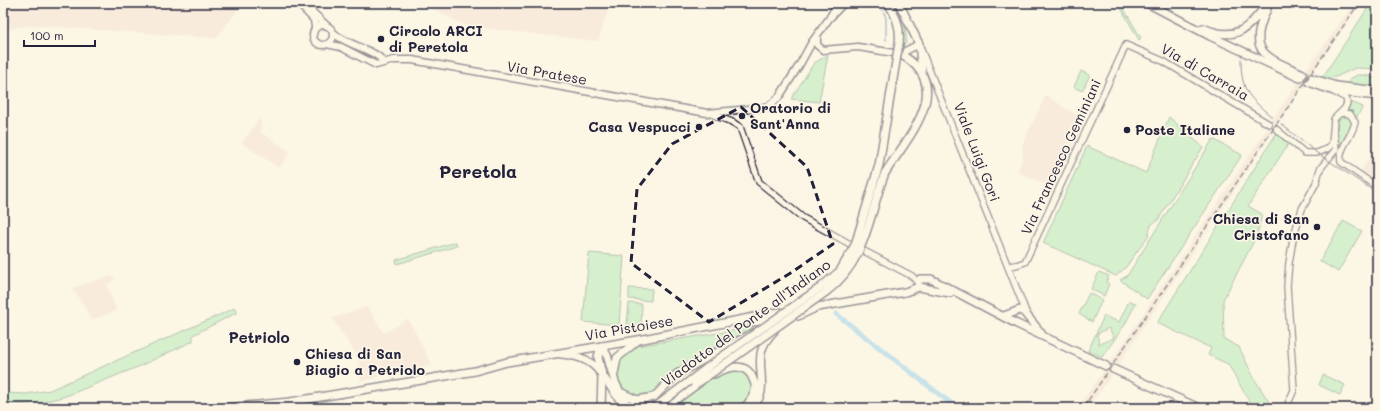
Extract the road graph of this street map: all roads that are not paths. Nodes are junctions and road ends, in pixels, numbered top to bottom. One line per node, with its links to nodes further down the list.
1 (298, 3): 12 (main road)
2 (303, 3): 11 (main road)
3 (837, 3): 10 (main road, Via Pratese)
4 (843, 3): 10 (main road)
5 (888, 3): 44 (main road, Viadotto del Ponte all'Indiano, bridge)
6 (899, 3): 16 (main road, Viale Luigi Gori)
7 (1147, 3): 9 (main road)
8 (1269, 3): 9 (main road); 9 (main road)
9 (1172, 15)
10 (831, 16): 14 (main road, Via Pratese)
11 (326, 25): 12 (main road); 13 (main road)
12 (315, 27): 15 (main road)
13 (333, 32): 15 (main road); 19 (main road)
14 (818, 35): 18 (main road); 24 (main road, Via Pratese)
15 (327, 44): 19 (main road, Via Pratese)
16 (919, 44): 18 (main road); 20 (main road, Viadotto del Ponte all'Indiano); 32 (street, Viale Luigi Gori)
17 (1126, 45): 26 (street, Via di Carraia); 32 (street, Via Francesco Geminiani)
18 (897, 53): 20 (main road)
19 (382, 62): 24 (main road, Via Pratese)
20 (922, 74): 43 (main road, Viadotto del Ponte all'Indiano, bridge)
21 (1329, 89): 22 (main road); 23 (main road); 25 (street)
22 (1377, 91)
23 (1377, 96)
24 (706, 113): 30 (street, Via Pratese)
25 (1339, 113): 28 (street); 29 (street)
26 (1269, 124)
27 (1276, 129): 28 (street)
28 (1334, 132): 62 (street)
29 (1377, 187)
30 (850, 244)
31 (862, 250): 33 (street)
32 (1008, 266): 37 (street, Viale Luigi Gori)
33 (919, 285): 34 (main road); 34 (main road); 38 (main road)
34 (960, 295): 39 (main road)
35 (780, 312): 41 (main road, Via Pistoiese)
36 (1015, 313): 37 (main road); 39 (main road); 42 (main road)
37 (1027, 314): 42 (main road); 45 (main road)
38 (798, 316)
39 (1004, 316): 42 (main road)
40 (768, 321): 41 (main road, Via Pistoiese)
41 (730, 322): 46 (main road, Via Pistoiese)
42 (1018, 324): 45 (main road)
43 (779, 325): 53 (main road, Viadotto del Ponte all'Indiano, bridge); 56 (main road, bridge)
44 (761, 330): 54 (main road, bridge); 59 (main road, Viadotto del Ponte all'Indiano, bridge)
45 (1043, 335): 49 (main road)
46 (638, 340): 47 (main road, Via Pistoiese); 52 (main road)
47 (601, 346): 48 (main road, Via Pistoiese); 51 (main road); 52 (main road)
48 (561, 354): 51 (main road); 57 (main road, Via Pistoiese)
49 (1106, 366)
50 (1113, 369): 61 (main road)
51 (602, 375): 55 (main road); 58 (main road)
52 (615, 382): 54 (main road)
53 (695, 385): 56 (main road, bridge); 60 (main road, Viadotto del Ponte all'Indiano)
54 (622, 393): 58 (main road)
55 (601, 404)
56 (748, 407)
57 (224, 408)
58 (628, 408)
59 (654, 408)
60 (665, 408)
61 (1199, 408)
62 (1286, 408)

